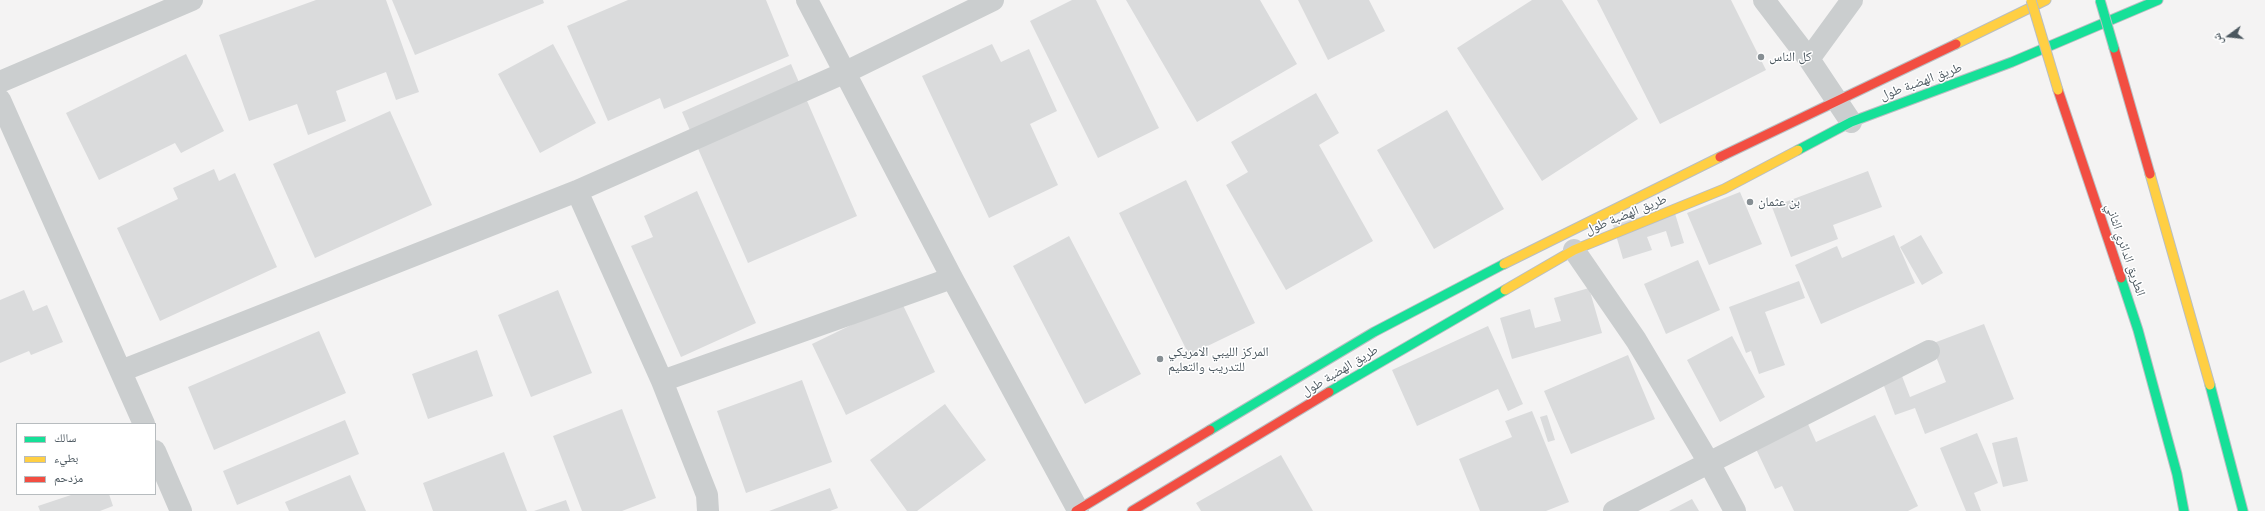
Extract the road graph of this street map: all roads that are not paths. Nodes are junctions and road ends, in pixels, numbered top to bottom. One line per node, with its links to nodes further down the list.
1 (192, 0): 12 (street)
2 (808, 0): 11 (street)
3 (993, 0): 11 (street)
4 (1764, 0): 10 (street)
5 (1852, 0): 10 (street)
6 (2031, 0): 32 (highway, الطريق الدائري الثاني, bridge)
7 (2046, 0): 14 (highway, طريق الهضبة طول)
8 (2100, 0): 33 (highway, bridge)
9 (2158, 0): 15 (highway, طريق الهضبة طول)
10 (1809, 59): 14 (street)
11 (846, 72): 16 (street); 18 (street)
12 (0, 82)
13 (0, 100): 20 (street)
14 (1837, 101): 15 (street); 26 (highway, طريق الهضبة طول)
15 (1851, 122): 17 (highway, طريق الهضبة طول)
16 (577, 191): 20 (street); 21 (street)
17 (1574, 250): 24 (street); 25 (highway, طريق الهضبة طول)
18 (952, 278): 21 (street); 26 (street)
19 (1929, 351): 24 (street)
20 (121, 371): 22 (street)
21 (662, 381): 28 (street)
22 (144, 423)
23 (156, 453): 27 (street)
24 (1708, 461): 30 (street); 31 (street)
25 (1155, 505): 29 (highway, طريق الهضبة طول)
26 (1077, 510)
27 (181, 511)
28 (708, 511)
29 (1132, 511)
30 (1614, 511)
31 (1735, 511)
32 (2184, 511)
33 (2242, 511)

